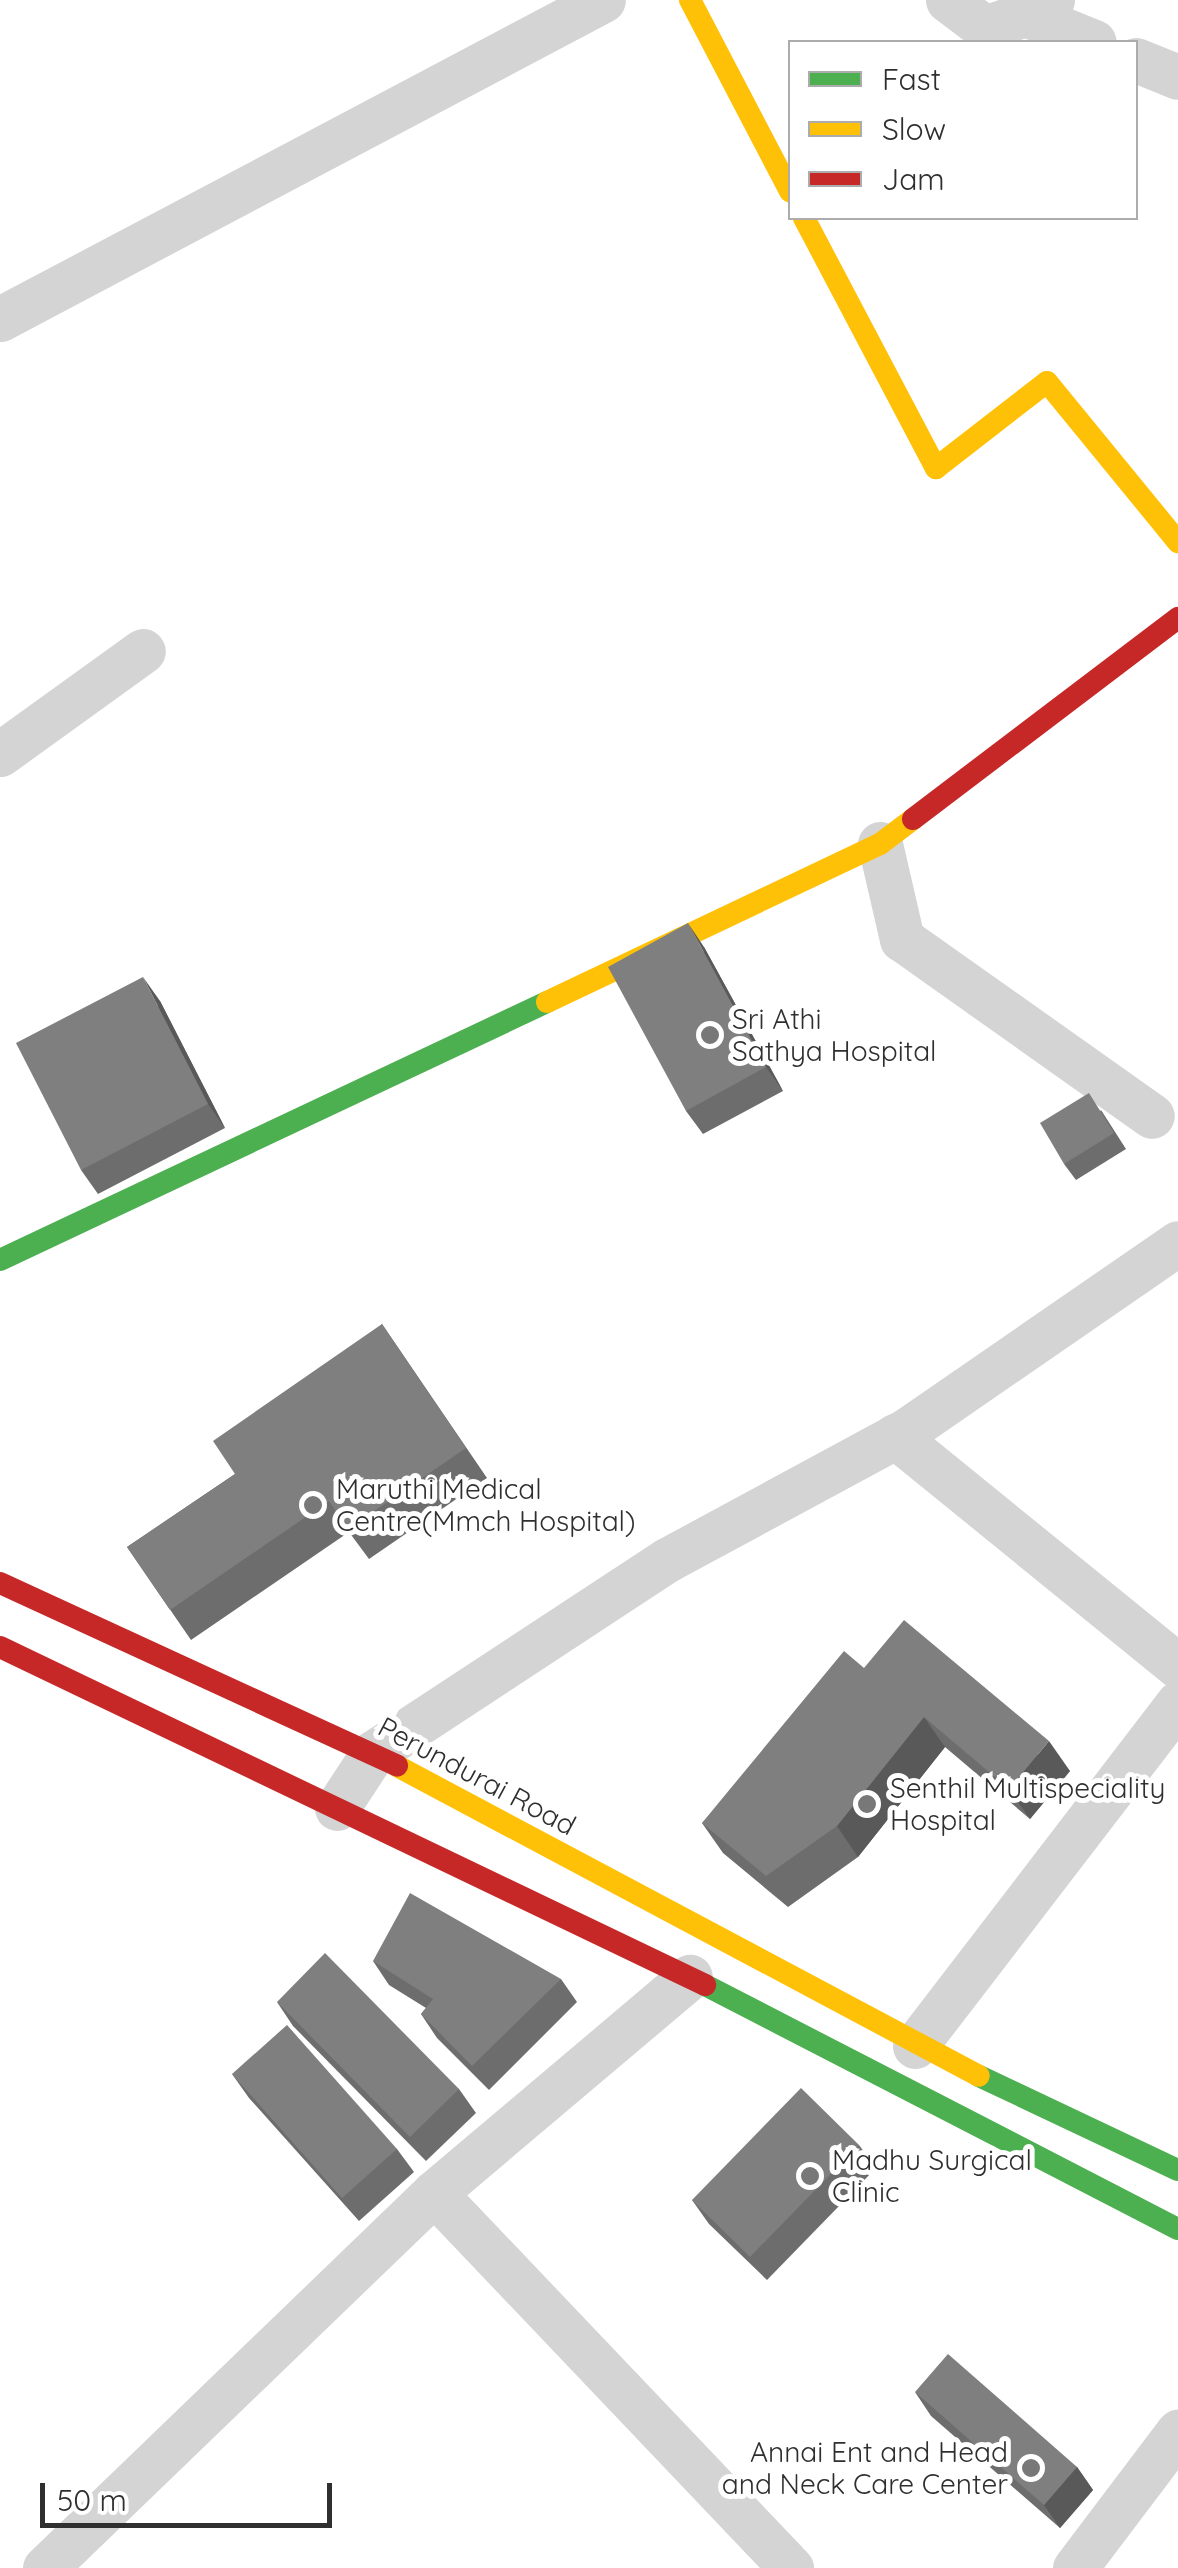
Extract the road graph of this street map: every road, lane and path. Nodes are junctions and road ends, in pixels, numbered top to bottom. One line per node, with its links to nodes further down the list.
1 (604, 0): 10 (street)
2 (690, 0): 8 (main road)
3 (948, 0): 4 (street)
4 (1038, 7): 5 (street)
5 (1091, 40)
6 (1138, 61): 7 (street)
7 (1178, 77)
8 (788, 187)
9 (805, 220): 11 (main road)
10 (0, 319)
11 (1178, 542)
12 (1178, 618): 15 (main road)
13 (143, 652): 14 (street)
14 (0, 754)
15 (880, 844): 16 (street); 18 (main road)
16 (1169, 1118)
17 (1178, 1243): 19 (street)
18 (0, 1260)
19 (895, 1436): 22 (street); 24 (street)
20 (0, 1583): 24 (main road, Perundurai Road)
21 (0, 1647): 25 (main road)
22 (1178, 1666)
23 (1178, 1703): 27 (street)
24 (373, 1754): 25 (street); 27 (main road, Perundurai Road)
25 (337, 1808): 26 (main road)
26 (690, 1978): 29 (street); 30 (main road)
27 (915, 2046): 28 (main road, Perundurai Road)
28 (1178, 2170)
29 (434, 2193): 32 (street); 33 (street)
30 (1178, 2229)
31 (1178, 2432): 34 (street)
32 (45, 2568)
33 (791, 2568)
34 (1075, 2568)

